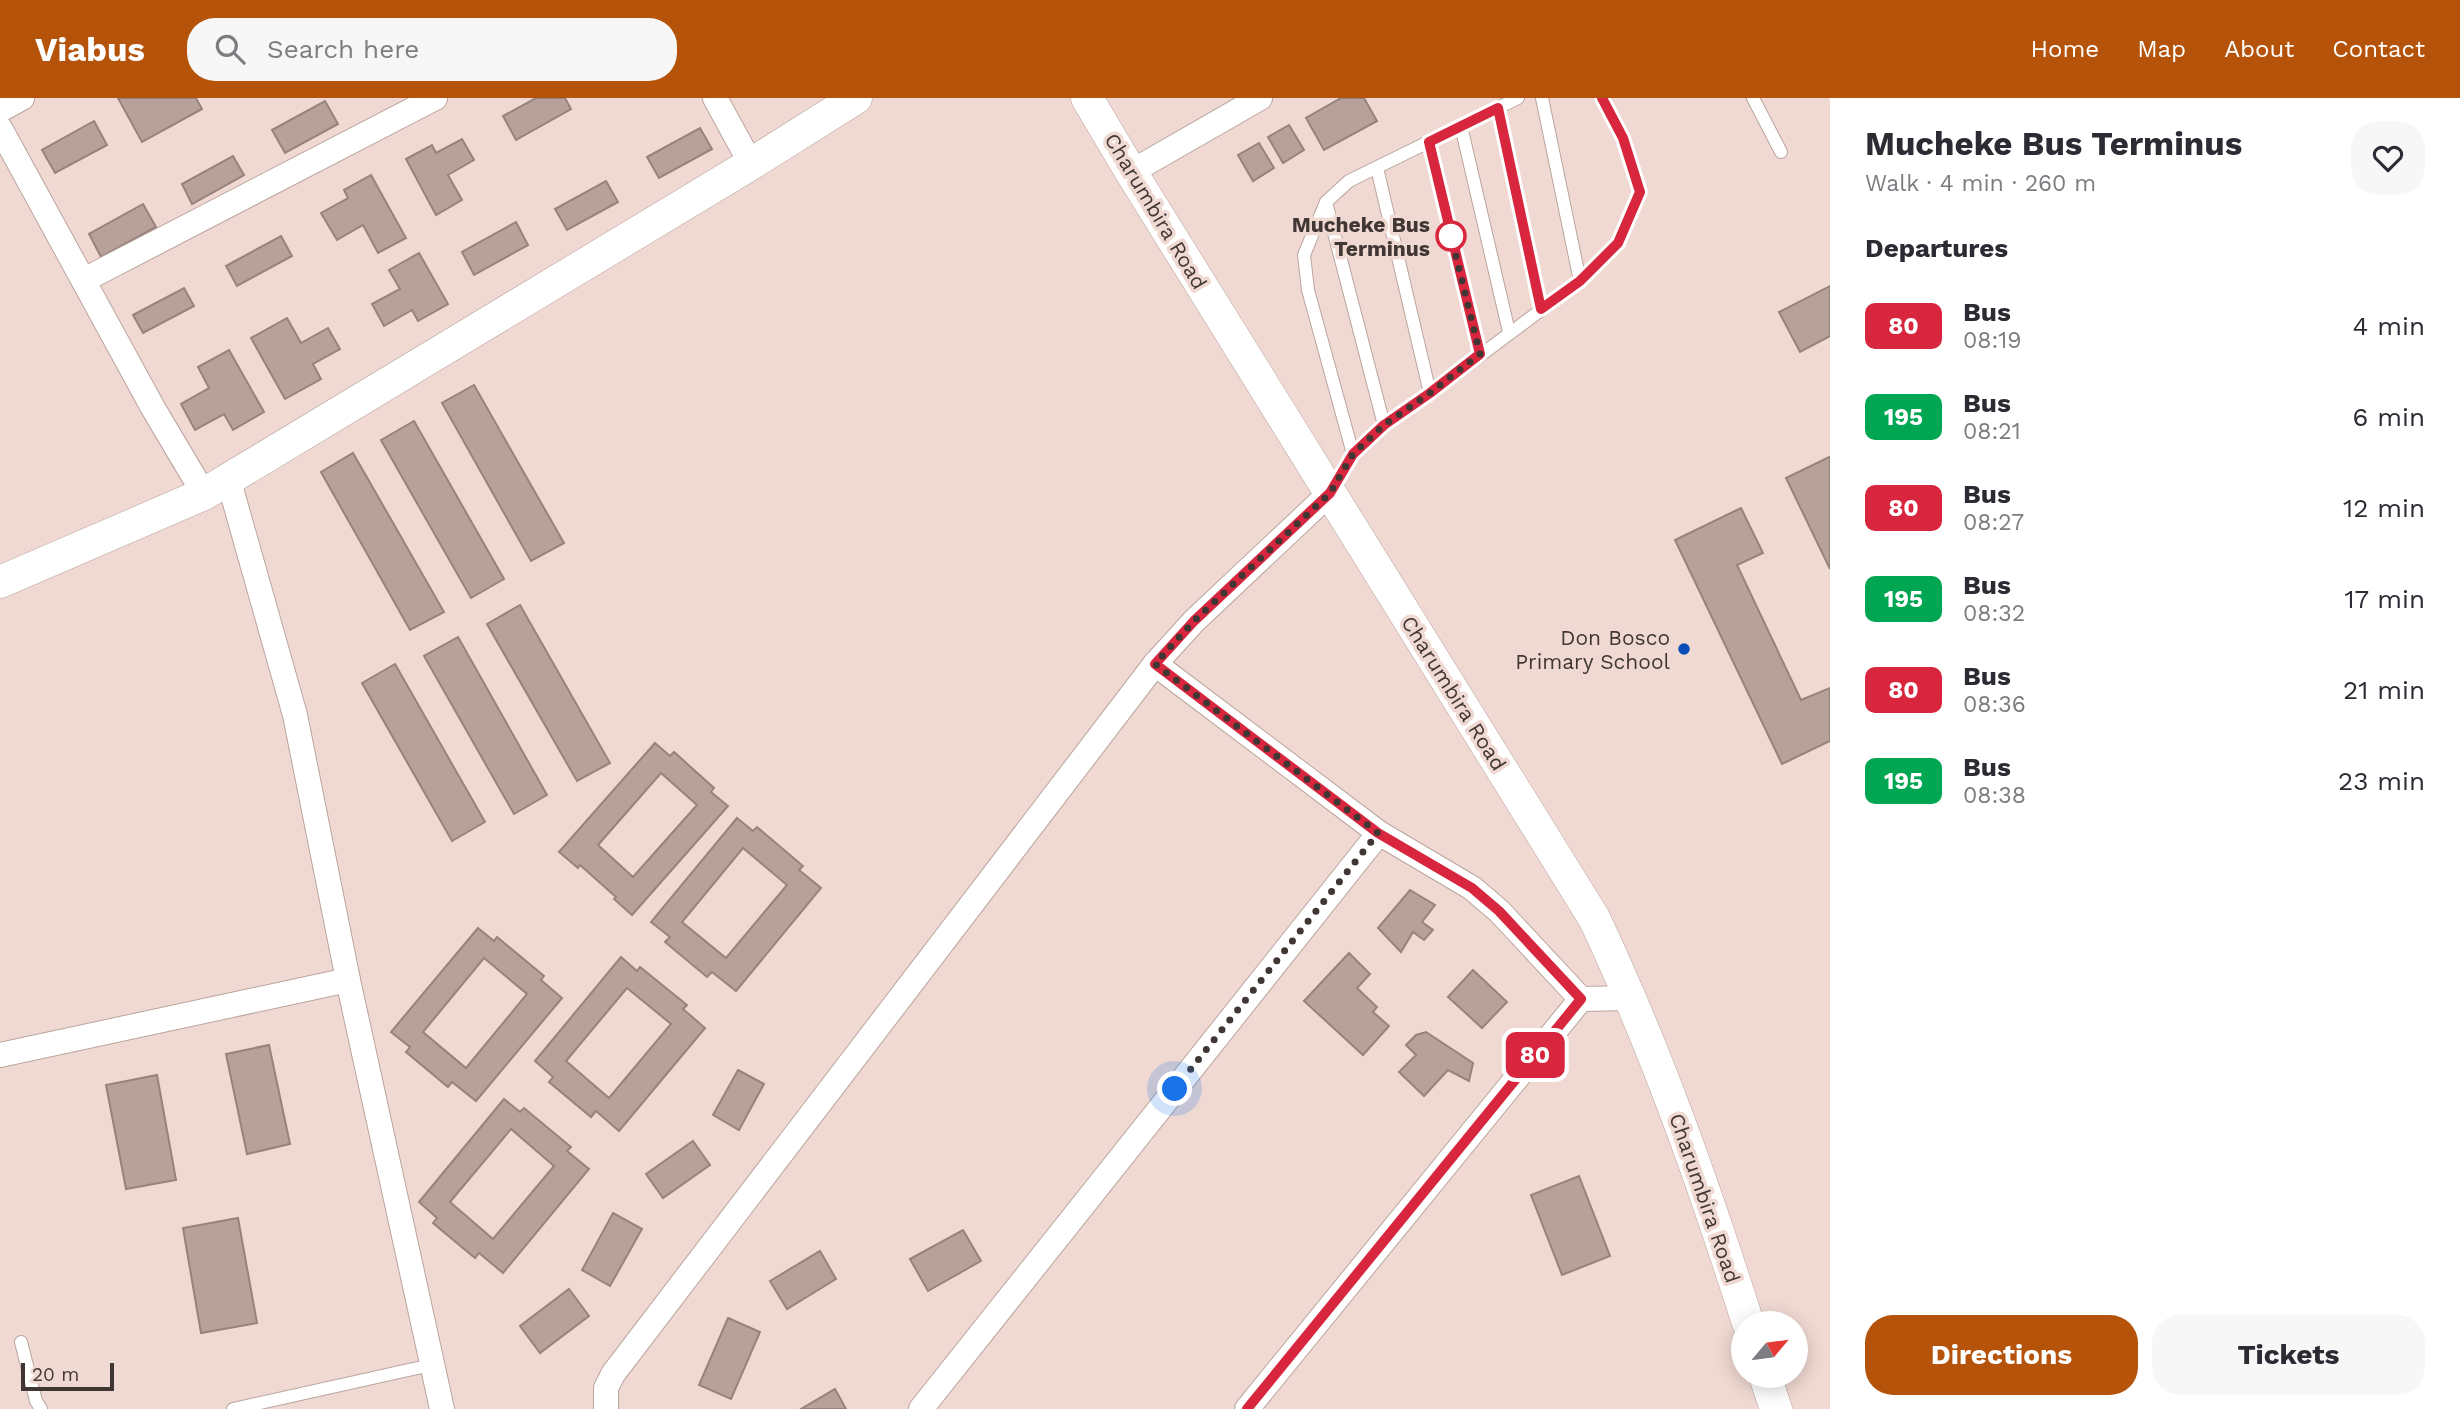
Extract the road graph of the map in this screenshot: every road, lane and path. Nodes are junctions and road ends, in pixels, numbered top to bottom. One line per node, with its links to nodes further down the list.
1 (22, 98): 12 (street)
2 (435, 98): 21 (street)
3 (715, 98): 17 (street)
4 (856, 98): 17 (street)
5 (1087, 98): 19 (street, Charumbira Road)
6 (1260, 98): 19 (street)
7 (1518, 98): 11 (lane)
8 (1542, 98): 22 (lane)
9 (1602, 98): 22 (lane)
10 (1753, 98): 16 (lane)
11 (1498, 108): 13 (lane); 23 (lane)
12 (0, 110)
13 (1461, 126): 15 (lane); 24 (lane)
14 (0, 128): 21 (street)
15 (1429, 142): 18 (lane); 25 (lane)
16 (1781, 152)
17 (751, 164): 29 (street)
18 (1377, 168): 20 (lane); 26 (lane)
19 (1131, 172): 30 (street, Charumbira Road)
20 (1326, 202): 27 (lane); 28 (lane)
21 (84, 280): 29 (street)
22 (1580, 281): 23 (lane)
23 (1541, 309): 24 (lane)
24 (1509, 332): 25 (lane)
25 (1480, 354): 26 (lane)
26 (1430, 393): 27 (lane)
27 (1384, 425): 28 (lane)
28 (1353, 454): 30 (lane)
29 (216, 486): 31 (street); 34 (street)
30 (1330, 493): 32 (street); 35 (street, Charumbira Road)
31 (0, 582)
32 (1155, 664): 33 (street); 45 (street)
33 (1378, 833): 36 (street); 46 (street)
34 (348, 980): 37 (street); 40 (street)
35 (1632, 998): 36 (street); 38 (street, Charumbira Road)
36 (1581, 999): 47 (street)
37 (0, 1055)
38 (1744, 1311)
39 (21, 1342): 42 (lane)
40 (431, 1365): 43 (lane); 44 (street)
41 (1769, 1388): 48 (street)
42 (41, 1409)
43 (233, 1409)
44 (442, 1409)
45 (606, 1409)
46 (921, 1409)
47 (1247, 1409)
48 (1776, 1409)

